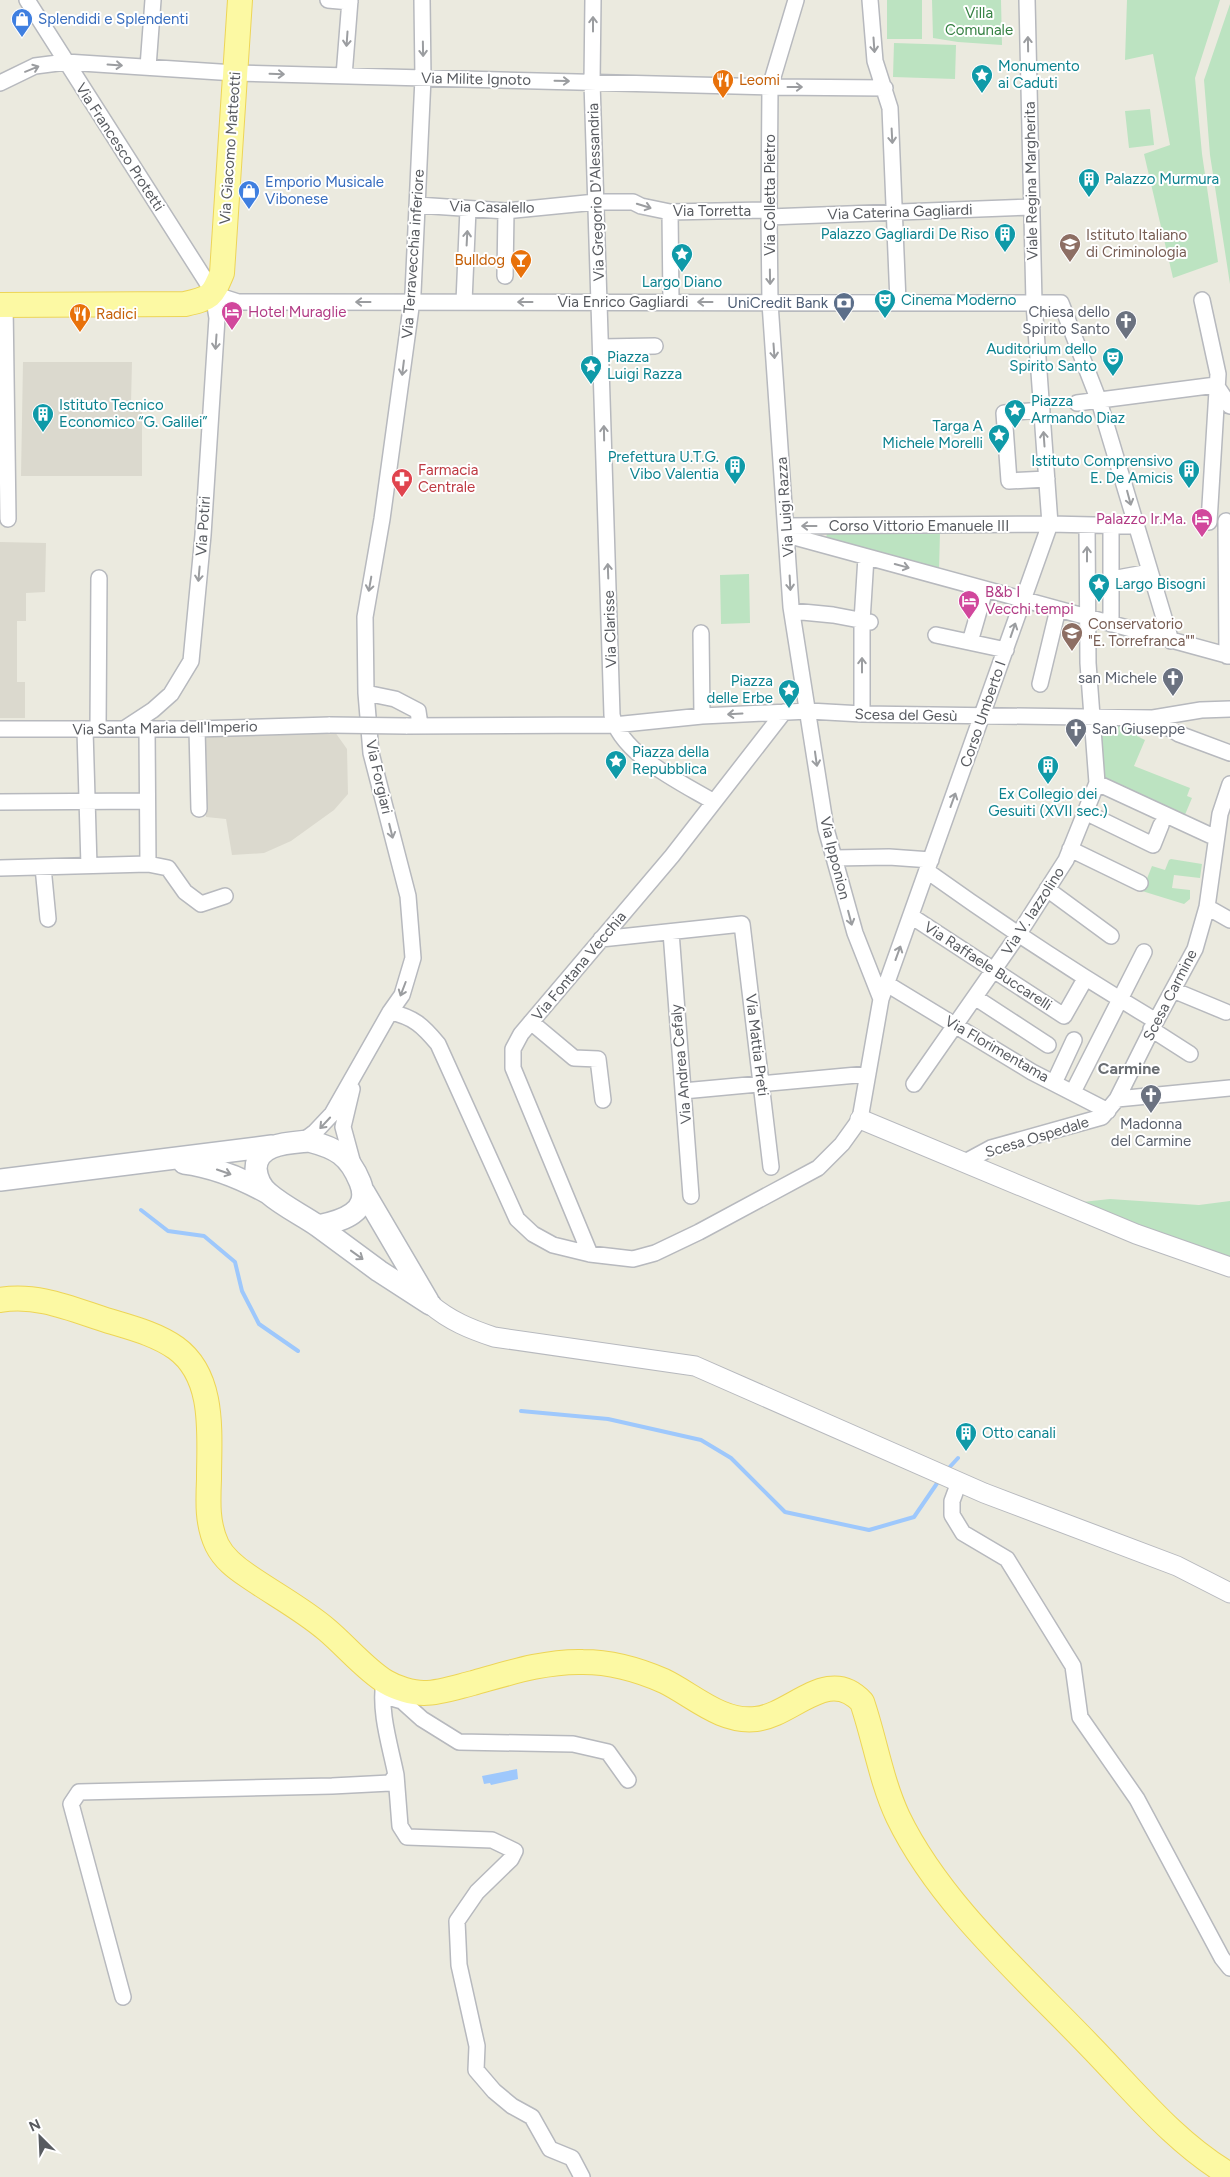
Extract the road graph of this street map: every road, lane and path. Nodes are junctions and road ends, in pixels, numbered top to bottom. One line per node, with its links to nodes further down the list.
1 (26, 0): 11 (street, Via Francesco Protetti)
2 (153, 0): 12 (street)
3 (240, 0): 13 (main road, Via Giacomo Matteotti)
4 (328, 0): 10 (street)
5 (422, 0): 15 (street, Via Terravecchia inferiore, one-way to 15)
6 (593, 0): 16 (street, Via Gregorio D'Alessandria, one-way to 6)
7 (796, 0): 18 (street, Via Colletta Pietro)
8 (870, 0): 19 (street, one-way to 19)
9 (1027, 0): 22 (street, Viale Regina Margherita, one-way to 9)
10 (350, 1): 14 (street, one-way to 14)
11 (66, 62): 12 (street, Via Milite Ignoto, one-way to 12); 17 (street, Via Milite Ignoto, one-way to 11); 29 (street, Via Francesco Protetti)
12 (148, 68): 13 (street, Via Milite Ignoto)
13 (235, 73): 14 (street, Via Milite Ignoto, one-way to 14); 29 (main road, Via Giacomo Matteotti)
14 (344, 76): 15 (street, Via Milite Ignoto)
15 (423, 78): 16 (street, Via Milite Ignoto, one-way to 16); 21 (street, Via Terravecchia inferiore)
16 (592, 82): 18 (street, Via Milite Ignoto); 20 (street, Via Gregorio D'Alessandria)
17 (0, 83)
18 (770, 87): 19 (street, Via Milite Ignoto, one-way to 19); 27 (street, Via Colletta Pietro)
19 (885, 88): 26 (street, one-way to 26)
20 (596, 202): 24 (street, Via Casalello); 25 (street, Via Torretta, one-way to 25); 33 (street, Via Gregorio D'Alessandria)
21 (417, 205): 23 (street, Via Casalello); 31 (street, Via Terravecchia inferiore)
22 (1032, 207): 26 (street, Via Caterina Gagliardi); 37 (street, Viale Regina Margherita)
23 (468, 209): 24 (street, Via Casalello); 32 (street, one-way to 23)
24 (506, 211): 28 (street)
25 (670, 212): 27 (street, Via Torretta); 34 (street)
26 (895, 212): 27 (street, Via Caterina Gagliardi); 36 (street)
27 (769, 213): 35 (street, Via Colletta Pietro, one-way to 35)
28 (505, 276)
29 (213, 294): 31 (street, Via Enrico Gagliardi, one-way to 29); 38 (main road); 88 (street, Via Potiri, one-way to 88)
30 (1202, 300): 42 (street)
31 (412, 302): 32 (street, Via Enrico Gagliardi); 57 (street, Via Terravecchia inferiore, one-way to 57)
32 (464, 302): 33 (street, Via Enrico Gagliardi, one-way to 32)
33 (600, 302): 34 (street, Via Enrico Gagliardi); 40 (street, Via Gregorio D'Alessandria)
34 (671, 302): 35 (street, Via Enrico Gagliardi, one-way to 34)
35 (770, 302): 36 (street, Via Enrico Gagliardi); 56 (street, Via Luigi Razza, one-way to 56)
36 (898, 302): 37 (street, Via Enrico Gagliardi)
37 (1034, 303): 43 (street, Via Enrico Gagliardi); 46 (street, Corso Umberto I)
38 (2, 304): 41 (street)
39 (655, 346): 40 (street)
40 (602, 347): 85 (street, Via Clarisse, one-way to 40)
41 (3, 366): 47 (street)
42 (1216, 385): 43 (street); 45 (street); 51 (street)
43 (1099, 400): 44 (street); 55 (street, one-way to 55)
44 (1077, 403)
45 (1230, 406)
46 (1042, 410): 48 (street, Corso Umberto I, one-way to 46); 48 (street)
47 (4, 453): 49 (street)
48 (1047, 479): 52 (street, Corso Umberto I)
49 (8, 519)
50 (1226, 520): 74 (street)
51 (1209, 522)
52 (1050, 524): 53 (street, Corso Vittorio Emanuele III); 56 (street, Corso Vittorio Emanuele III, one-way to 56); 63 (street, Corso Umberto I)
53 (1087, 526): 54 (street, Corso Vittorio Emanuele III); 66 (street, Via V. Iazzolino, one-way to 53)
54 (1111, 526): 55 (street, Corso Vittorio Emanuele III); 61 (street)
55 (1136, 526): 59 (street)
56 (787, 530): 58 (street); 65 (street, Via Luigi Razza, one-way to 65)
57 (378, 536): 76 (street, Via Forgiari, one-way to 76)
58 (866, 557): 62 (street, one-way to 62); 67 (street)
59 (1150, 572): 61 (street); 71 (street)
60 (99, 578): 90 (street)
61 (1112, 579): 68 (street)
62 (985, 590): 63 (street); 72 (street)
63 (1024, 600): 64 (street); 73 (street, Corso Umberto I, one-way to 63)
64 (1058, 610): 66 (street); 75 (street)
65 (792, 611): 67 (street); 78 (street, Via Luigi Razza)
66 (1087, 618): 68 (street); 83 (street, Via V. Iazzolino)
67 (866, 622): 80 (street, one-way to 67)
68 (1111, 624): 71 (street)
69 (701, 633): 81 (street)
70 (936, 635): 72 (street)
71 (1171, 641): 74 (street)
72 (970, 642): 73 (street)
73 (1006, 650): 82 (street, Corso Umberto I)
74 (1229, 656)
75 (1040, 684)
76 (366, 693): 86 (street); 129 (street, Via Forgiari, one-way to 129)
77 (1230, 709): 84 (street, Scesa del Gesù)
78 (809, 711): 79 (street, Scesa del Gesù); 80 (street, Scesa del Gesù); 104 (street, Via Ipponion, one-way to 104)
79 (784, 712): 81 (street, Scesa del Gesù, one-way to 81); 98 (street, Via Fontana Vecchia)
80 (862, 714): 82 (street, Scesa del Gesù)
81 (702, 716): 85 (street, Scesa del Gesù)
82 (983, 716): 83 (street, Scesa del Gesù); 107 (street, Corso Umberto I, one-way to 82)
83 (1091, 717): 84 (street, Scesa del Gesù); 93 (street, Via V. Iazzolino)
84 (1153, 718): 92 (street)
85 (614, 725): 86 (street, Via Santa Maria dell'Imperio); 98 (street)
86 (413, 726): 91 (street, Via Santa Maria dell'Imperio, bridge)
87 (0, 729): 90 (street, Via Santa Maria dell'Imperio)
88 (124, 729): 89 (street, Via Santa Maria dell'Imperio); 90 (street, Via Santa Maria dell'Imperio)
89 (147, 729): 91 (street, Via Santa Maria dell'Imperio); 95 (street)
90 (92, 730): 97 (street)
91 (197, 730): 99 (street)
92 (1230, 753)
93 (1097, 783): 100 (street, Via V. Iazzolino); 102 (street)
94 (1230, 784): 102 (street, Scesa Carmine)
95 (148, 801): 97 (street); 105 (street)
96 (0, 802): 97 (street)
97 (87, 802): 106 (street)
98 (714, 802): 120 (street, Via Fontana Vecchia)
99 (199, 809)
100 (1086, 812): 101 (street); 103 (street, Via V. Iazzolino)
101 (1160, 825)
102 (1216, 838): 113 (street, Scesa Carmine)
103 (1070, 849): 110 (street); 111 (street, Via V. Iazzolino)
104 (834, 858): 107 (street); 127 (street, Via Ipponion, one-way to 127)
105 (148, 864): 106 (street); 112 (street)
106 (89, 866): 108 (street)
107 (929, 866): 114 (street, Corso Umberto I); 118 (street)
108 (43, 867): 109 (street); 115 (street)
109 (0, 868)
110 (1140, 883)
111 (1047, 889): 118 (street, Via V. Iazzolino); 119 (street)
112 (225, 896)
113 (1207, 907): 116 (street); 125 (street, Scesa Carmine)
114 (911, 916): 122 (street, Via Raffaele Buccarelli); 124 (street, Corso Umberto I, one-way to 114)
115 (48, 919)
116 (1230, 920)
117 (671, 932): 120 (street); 140 (street, Via Mattia Preti); 144 (street, Via Andrea Cefaly)
118 (1018, 935): 122 (street, Via V. Iazzolino); 123 (street)
119 (1111, 936)
120 (602, 939): 131 (street, Via Fontana Vecchia)
121 (1144, 952): 128 (street)
122 (995, 970): 123 (street, Via Raffaele Buccarelli); 126 (street, Via V. Iazzolino)
123 (1085, 978): 128 (street)
124 (887, 984): 127 (street, Corso Umberto I); 133 (street, Via Florimentama)
125 (1173, 990): 130 (street); 132 (street, Scesa Carmine)
126 (976, 998): 133 (street, Via V. Iazzolino); 135 (street)
127 (882, 999): 138 (street, Corso Umberto I)
128 (1119, 999): 132 (street); 142 (street)
129 (390, 1012): 137 (street, Via Forgiari); 159 (street)
130 (1226, 1012)
131 (532, 1022): 145 (street); 159 (street, Via Fontana Vecchia)
132 (1154, 1025): 136 (street); 146 (street, Scesa Carmine)
133 (956, 1026): 139 (street, Via Florimentama); 141 (street, Via V. Iazzolino)
134 (1074, 1040): 139 (street)
135 (1048, 1045)
136 (1190, 1054)
137 (357, 1068): 148 (street, Via Forgiari, one-way to 148); 152 (street)
138 (868, 1074): 140 (street); 147 (street, Corso Umberto I)
139 (1054, 1082): 146 (street, Via Florimentama)
140 (762, 1084): 144 (street); 153 (street, Via Mattia Preti)
141 (914, 1084)
142 (1076, 1086)
143 (1230, 1088): 146 (street)
144 (683, 1091): 157 (street, Via Andrea Cefaly)
145 (603, 1100)
146 (1112, 1105): 151 (street, Scesa Ospedale)
147 (860, 1119): 151 (street); 159 (street)
148 (303, 1142): 149 (main road); 152 (main road)
149 (272, 1146): 150 (main road); 156 (main road)
150 (159, 1160): 154 (main road); 156 (main road, one-way to 156)
151 (965, 1162): 160 (street)
152 (353, 1165): 155 (main road)
153 (771, 1167)
154 (0, 1180)
155 (364, 1192): 158 (main road); 162 (main road)
156 (268, 1193): 158 (main road)
157 (692, 1196)
158 (318, 1226): 162 (main road, one-way to 162)
159 (590, 1254)
160 (1230, 1267)
161 (0, 1300): 165 (main road)
162 (430, 1304): 163 (street)
163 (959, 1482): 164 (street); 168 (street)
164 (1230, 1593)
165 (383, 1688): 166 (street); 167 (street); 170 (main road)
166 (396, 1775): 169 (street); 171 (street)
167 (628, 1780)
168 (1230, 1968)
169 (123, 1997)
170 (1230, 2175)
171 (582, 2177)

